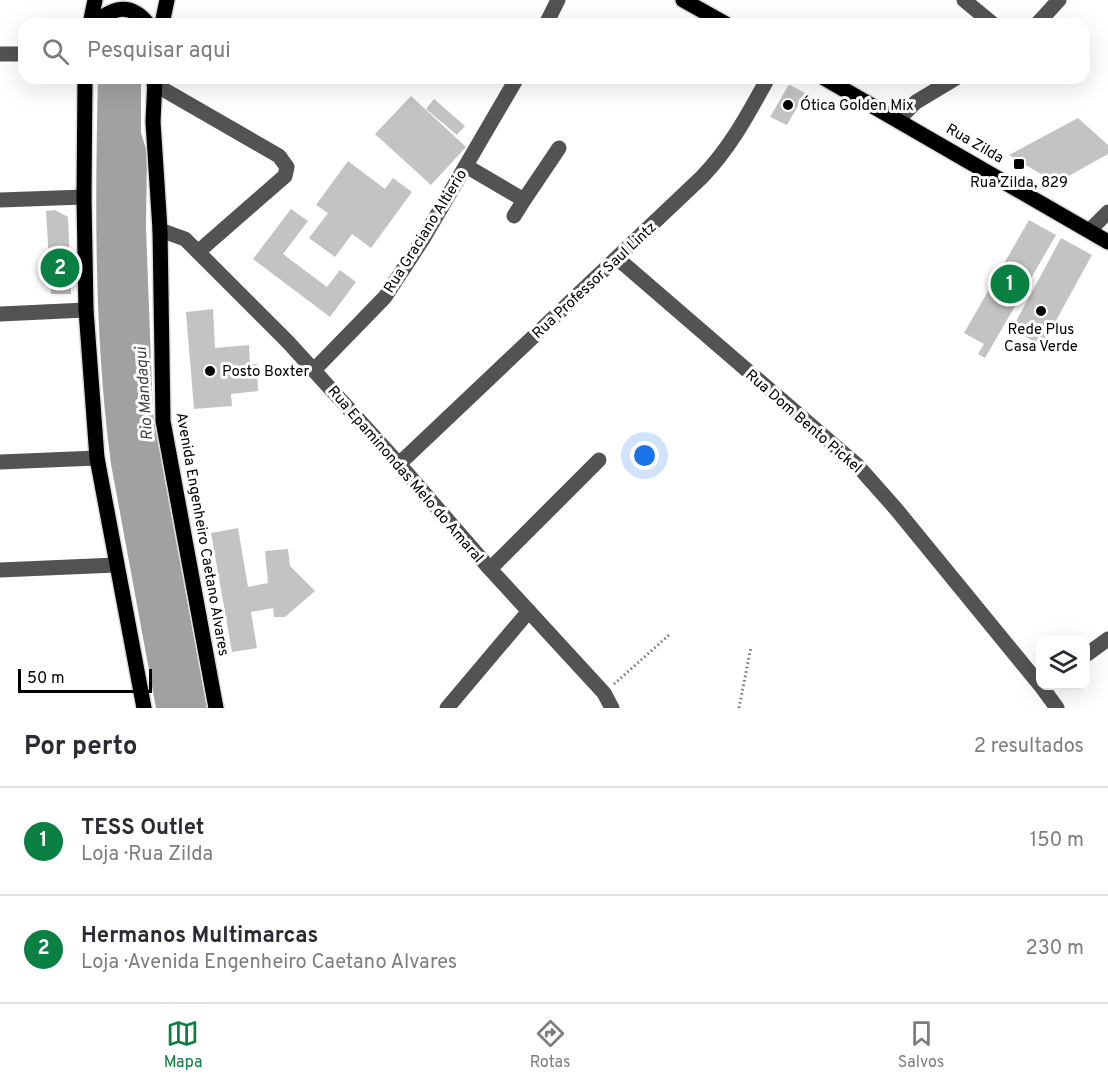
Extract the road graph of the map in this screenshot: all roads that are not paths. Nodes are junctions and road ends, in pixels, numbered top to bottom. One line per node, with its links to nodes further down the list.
1 (95, 0): 7 (main road)
2 (167, 0): 10 (main road)
3 (558, 0): 11 (street)
4 (683, 0): 12 (main road)
5 (964, 0): 13 (street)
6 (1059, 0): 14 (street)
7 (92, 18)
8 (99, 18): 9 (main road)
9 (142, 18)
10 (163, 18)
11 (549, 18)
12 (715, 18)
13 (986, 18)
14 (1042, 18)
15 (0, 54): 16 (street)
16 (18, 54)
17 (85, 84): 27 (main road)
18 (154, 84): 32 (main road, Avenida Engenheiro Caetano Alvares)
19 (159, 84): 35 (street)
20 (514, 84): 26 (street, Rua Graciano Altierio)
21 (765, 84): 36 (street, Rua Professor Saul Lintz)
22 (835, 84): 24 (main road, Rua Zilda)
23 (946, 84): 24 (street)
24 (898, 120): 33 (main road, Rua Zilda)
25 (559, 148): 29 (street)
26 (466, 166): 29 (street); 39 (street, Rua Graciano Altierio)
27 (84, 196): 28 (street); 37 (main road)
28 (0, 200)
29 (524, 200): 31 (street)
30 (1108, 212): 33 (street)
31 (514, 216)
32 (160, 230): 35 (street, Rua Epaminondas Melo do Amaral); 53 (main road, Avenida Engenheiro Caetano Alvares)
33 (1090, 230): 34 (main road, Rua Zilda)
34 (1108, 242)
35 (198, 252): 39 (street, Rua Epaminondas Melo do Amaral)
36 (617, 258): 43 (street, Rua Professor Saul Lintz); 50 (street, Rua Dom Bento Pickel)
37 (86, 310): 38 (street); 40 (main road)
38 (0, 314)
39 (314, 370): 43 (street, Rua Epaminondas Melo do Amaral)
40 (97, 458): 42 (street); 44 (main road)
41 (599, 460): 45 (street)
42 (0, 462)
43 (399, 464): 45 (street, Rua Epaminondas Melo do Amaral)
44 (116, 565): 46 (street); 52 (main road)
45 (490, 569): 47 (street, Rua Epaminondas Melo do Amaral)
46 (0, 570)
47 (529, 611): 54 (street); 55 (street, Rua Epaminondas Melo do Amaral)
48 (1108, 639): 49 (street)
49 (1090, 653)
50 (1036, 679)
51 (1045, 690): 56 (street, Rua Dom Bento Pickel)
52 (144, 708)
53 (216, 708)
54 (447, 708)
55 (612, 708)
56 (1057, 708)

